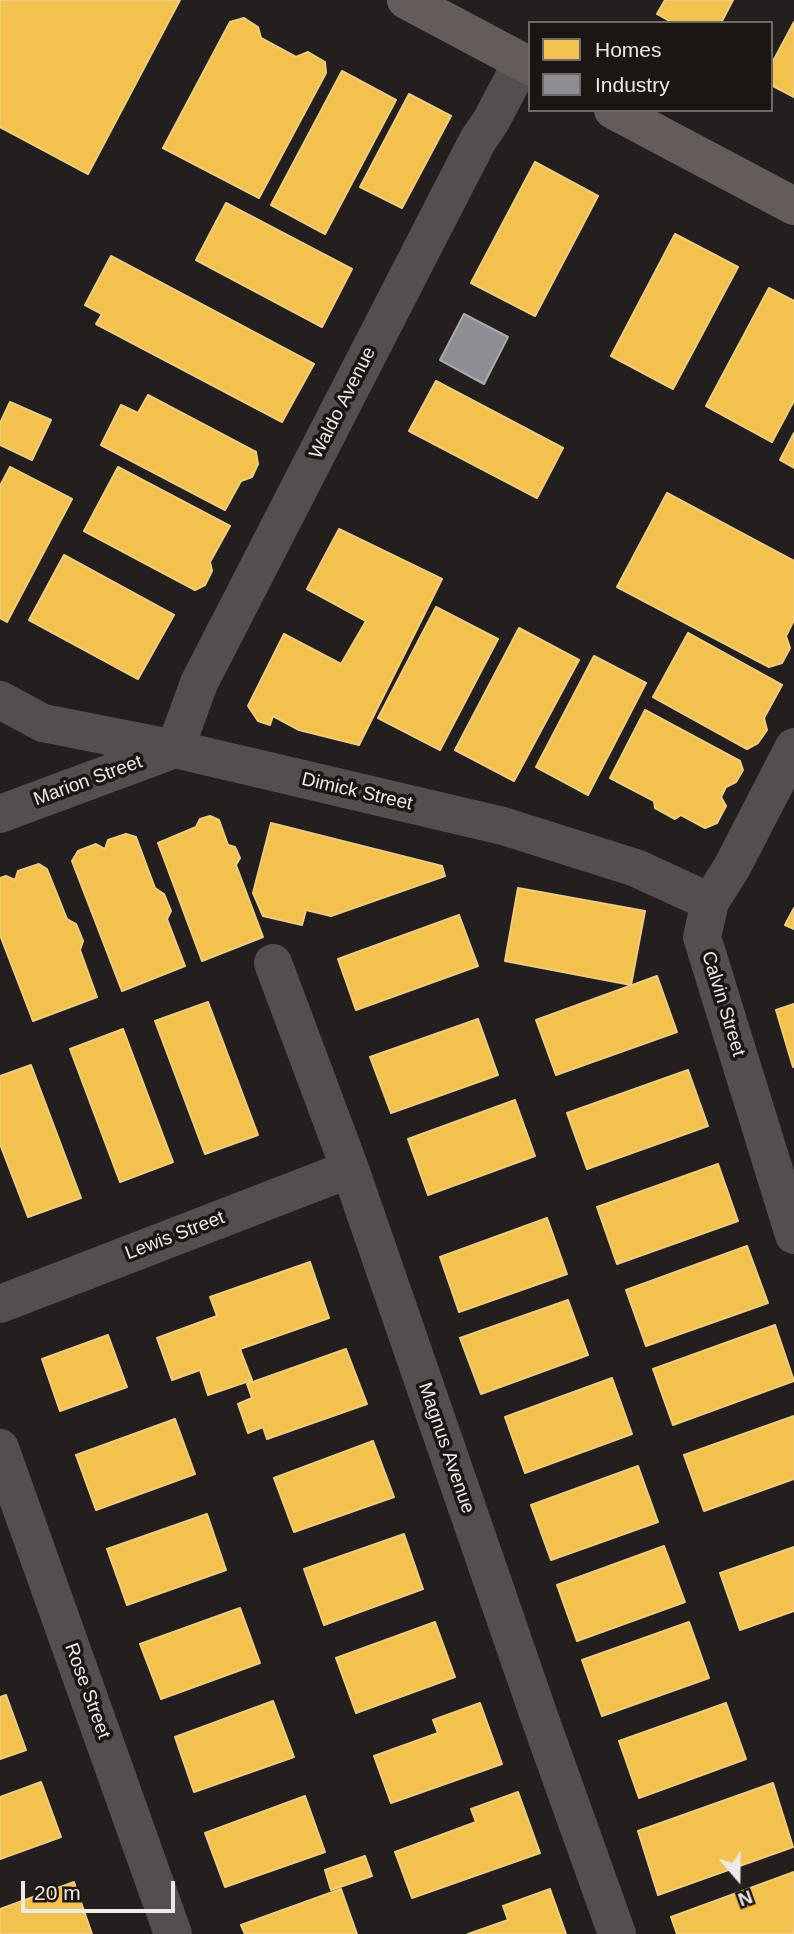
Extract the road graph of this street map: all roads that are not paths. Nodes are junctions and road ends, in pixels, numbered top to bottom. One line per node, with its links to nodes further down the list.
1 (406, 0): 2 (main road)
2 (526, 64): 7 (street, Waldo Avenue)
3 (617, 112): 4 (main road)
4 (794, 206)
5 (0, 700): 7 (street, Dimick Street)
6 (794, 747): 9 (street, Calvin Street)
7 (176, 749): 8 (street, Marion Street); 9 (street, Dimick Street)
8 (0, 814)
9 (710, 902): 12 (street, Calvin Street)
10 (273, 963): 11 (street, Magnus Avenue)
11 (350, 1169): 13 (street, Lewis Street); 16 (street, Magnus Avenue)
12 (794, 1235)
13 (0, 1304)
14 (0, 1448): 15 (street, Rose Street)
15 (173, 1934)
16 (617, 1934)

